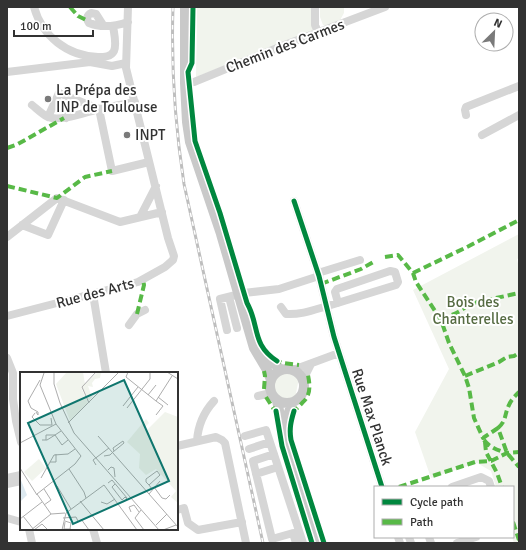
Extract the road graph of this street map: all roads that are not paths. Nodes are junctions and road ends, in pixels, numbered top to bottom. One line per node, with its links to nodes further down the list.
1 (34, 7): 8 (street)
2 (128, 7): 6 (street)
3 (185, 7): 12 (main road)
4 (315, 7): 9 (street)
5 (385, 7): 9 (street, Chemin des Carmes)
6 (128, 22): 8 (street); 10 (street)
7 (103, 25): 8 (street)
8 (113, 26)
9 (318, 32): 12 (street, Chemin des Carmes)
10 (126, 60): 11 (street); 15 (street)
11 (7, 72)
12 (185, 83): 34 (main road)
13 (519, 86): 18 (street)
14 (74, 99): 17 (street); 20 (street); 21 (street)
15 (135, 102): 17 (street); 23 (street)
16 (32, 105): 20 (street)
17 (99, 109): 21 (street); 23 (street)
18 (466, 115)
19 (519, 115): 22 (street)
20 (48, 117): 21 (street)
21 (66, 118)
22 (482, 135)
23 (150, 162): 24 (street)
24 (156, 186): 27 (street); 28 (street)
25 (64, 200): 28 (street); 29 (street); 29 (street)
26 (294, 201): 32 (street)
27 (162, 212): 28 (street); 33 (street, Rue des Arts)
28 (140, 217)
29 (22, 225): 30 (street)
30 (7, 237)
31 (360, 260): 32 (street)
32 (318, 275): 34 (street); 37 (street)
33 (93, 294): 40 (street, Rue des Arts); 50 (street)
34 (239, 294): 35 (street); 44 (main road)
35 (229, 297): 42 (street); 43 (street)
36 (338, 303): 36 (street); 37 (street)
37 (327, 306): 38 (street); 45 (street)
38 (281, 307)
39 (145, 310): 41 (street)
40 (7, 316)
41 (129, 325)
42 (237, 328)
43 (227, 330)
44 (253, 340): 48 (main road); 51 (main road)
45 (340, 353): 47 (street, Rue Max Planck); 68 (street, Rue Max Planck)
46 (7, 358): 58 (street)
47 (311, 364): 49 (street, Rue Max Planck); 52 (street)
48 (281, 370): 49 (main road); 51 (main road)
49 (293, 370): 52 (main road)
50 (106, 372)
51 (270, 380): 54 (main road)
52 (303, 380): 56 (main road)
53 (258, 396): 54 (street)
54 (274, 397): 56 (main road); 71 (main road)
55 (214, 401): 59 (street)
56 (292, 403): 86 (main road)
57 (246, 436): 60 (street)
58 (20, 438)
59 (197, 441): 61 (street); 76 (street)
60 (270, 442): 62 (street); 63 (street)
61 (181, 445)
62 (248, 449)
63 (274, 454): 64 (street); 65 (street)
64 (278, 467): 65 (street); 72 (street)
65 (256, 474): 83 (street)
66 (16, 477): 67 (street)
67 (7, 484)
68 (382, 486)
69 (455, 486): 70 (street)
70 (491, 486)
71 (300, 496): 72 (street); 85 (main road)
72 (289, 500): 84 (street)
73 (178, 510): 76 (street)
74 (7, 518): 75 (street)
75 (20, 522)
76 (242, 522): 82 (street)
77 (29, 530): 80 (street)
78 (93, 530): 81 (street)
79 (473, 538): 87 (street)
80 (32, 543)
81 (98, 543)
82 (246, 543)
83 (296, 543)
84 (302, 543)
85 (315, 543)
86 (319, 543)
87 (457, 543)

